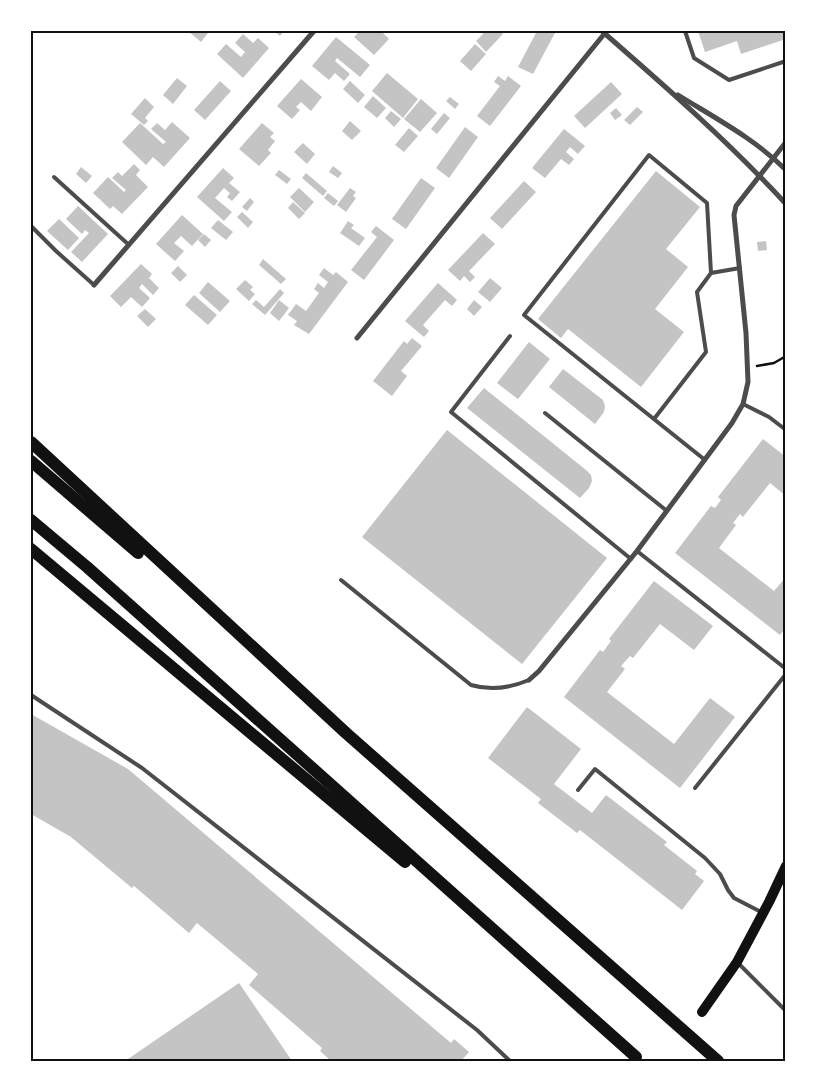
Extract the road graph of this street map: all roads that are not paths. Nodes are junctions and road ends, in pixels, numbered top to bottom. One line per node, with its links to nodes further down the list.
1 (314, 31): 13 (street)
2 (685, 31): 4 (lane)
3 (604, 32): 5 (street); 18 (street)
4 (786, 61)
5 (669, 89): 7 (street); 9 (street)
6 (786, 142): 7 (street)
7 (773, 157): 8 (street); 9 (street)
8 (786, 170)
9 (759, 175): 11 (street); 14 (street)
10 (54, 176): 13 (lane)
11 (786, 204)
12 (31, 226): 16 (lane)
13 (129, 245): 16 (street)
14 (741, 268): 15 (lane); 19 (street)
15 (710, 273): 21 (lane); 21 (lane)
16 (94, 285)
17 (510, 336): 30 (lane)
18 (357, 338)
19 (743, 404): 22 (lane); 24 (street)
20 (545, 413): 26 (lane)
21 (654, 419): 24 (lane)
22 (786, 430)
23 (31, 442): 36 (highway)
24 (705, 460): 26 (street)
25 (31, 461): 36 (highway)
26 (667, 511): 29 (street)
27 (31, 520): 44 (highway)
28 (31, 549): 44 (highway)
29 (637, 551): 30 (street); 32 (lane)
30 (631, 559): 34 (street)
31 (342, 580): 34 (lane)
32 (786, 669)
33 (786, 674): 37 (lane)
34 (529, 680)
35 (31, 695): 45 (lane)
36 (346, 734): 46 (highway)
37 (696, 788)
38 (578, 790): 40 (lane)
39 (786, 866): 40 (main road)
40 (763, 913): 41 (main road)
41 (737, 962): 42 (lane); 43 (main road)
42 (786, 1011)
43 (702, 1012)
44 (638, 1059)
45 (510, 1061)
46 (718, 1061)

